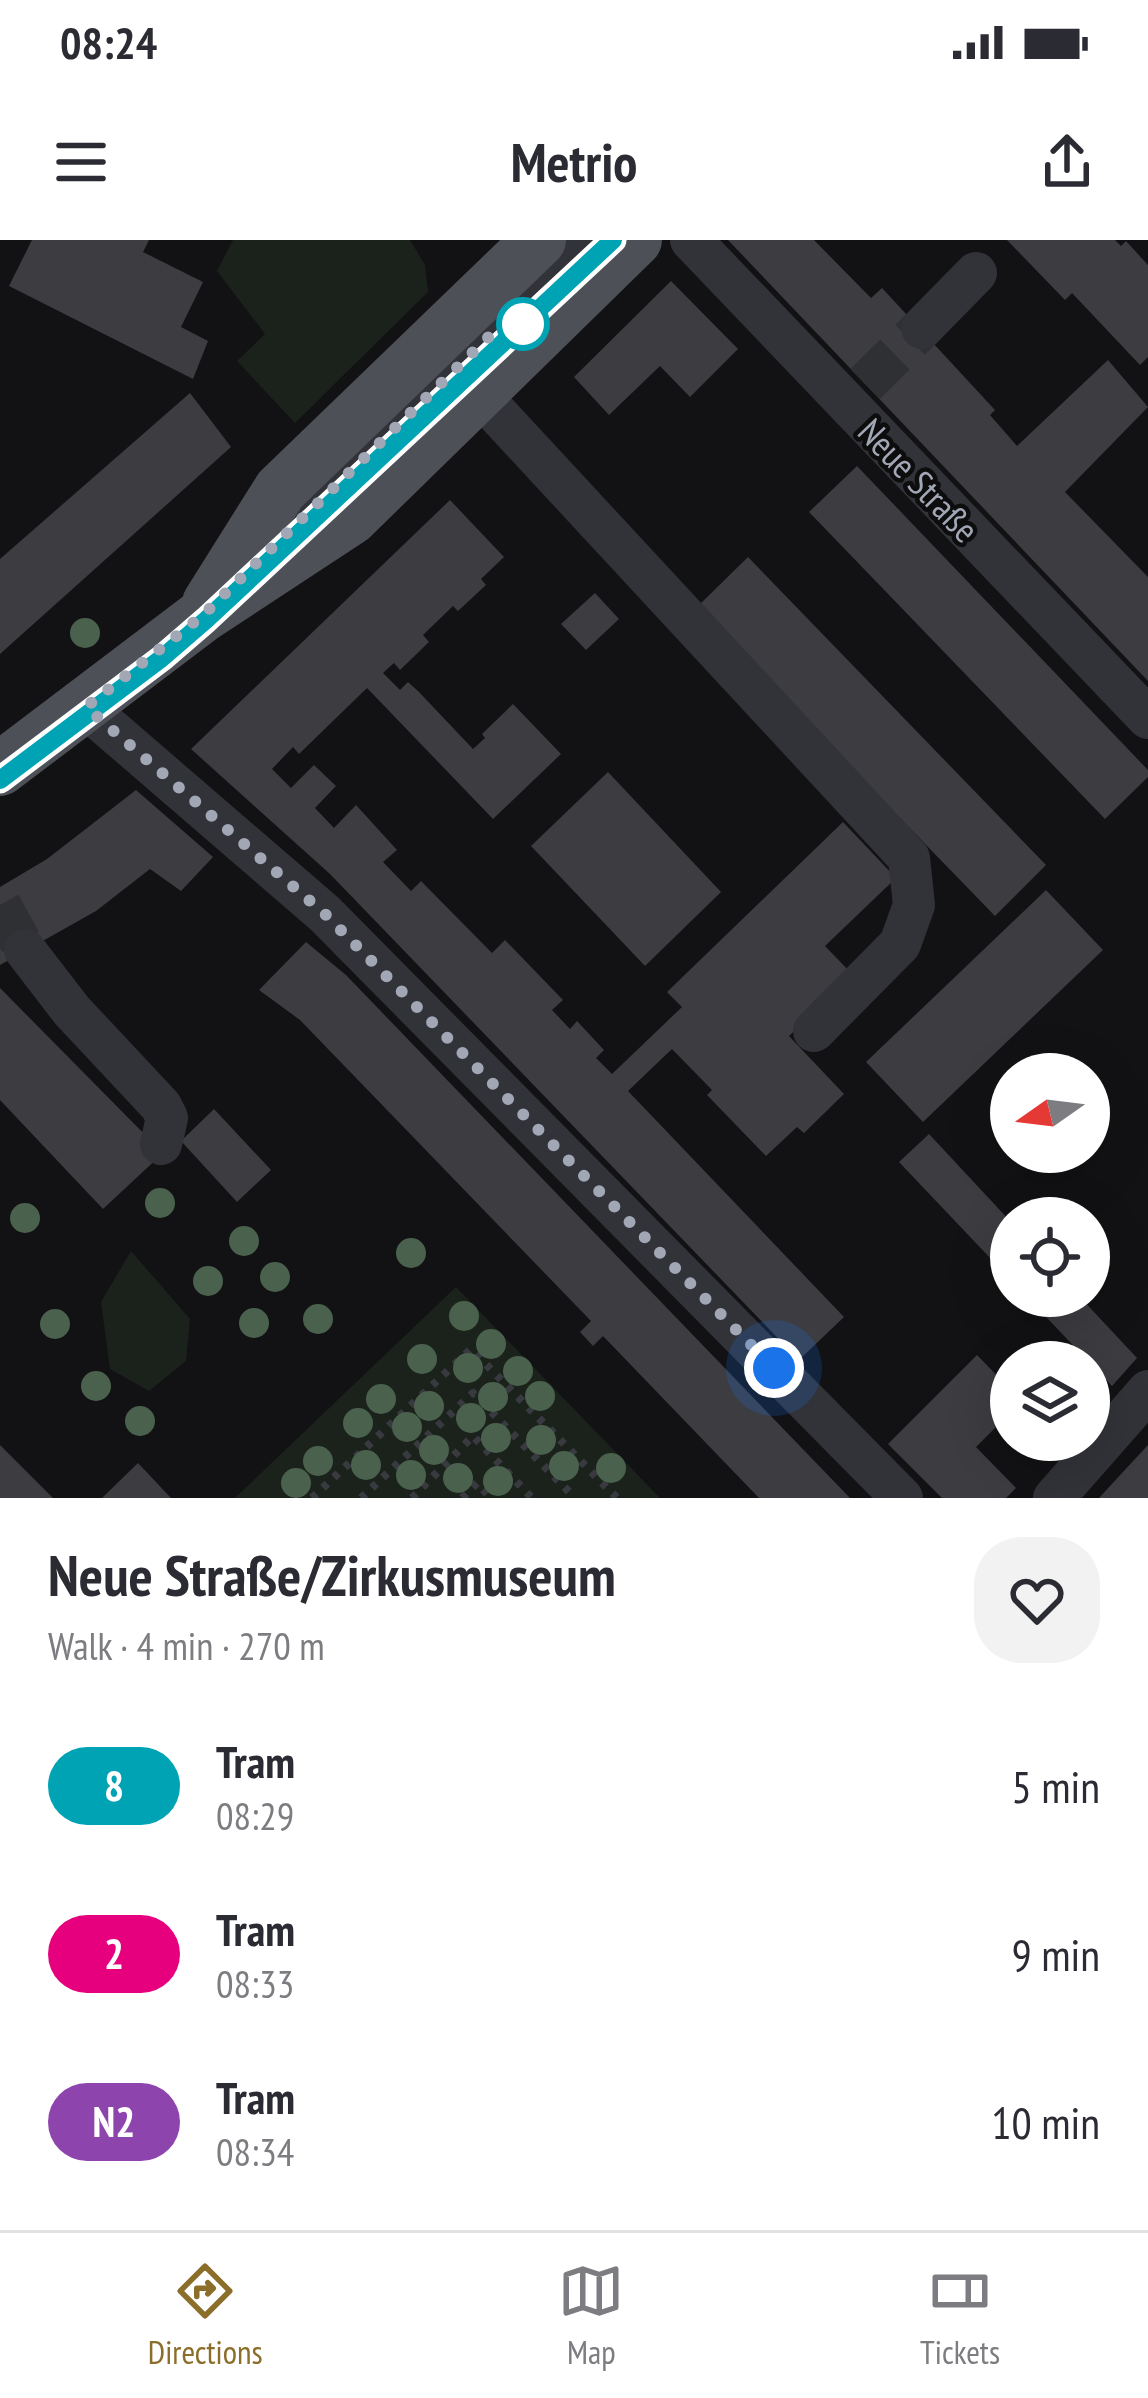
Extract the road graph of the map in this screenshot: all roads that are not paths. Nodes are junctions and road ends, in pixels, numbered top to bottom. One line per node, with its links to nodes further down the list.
1 (539, 240): 8 (main road)
2 (590, 240): 8 (street)
3 (635, 240): 7 (main road)
4 (691, 240): 10 (street, Neue Straße)
5 (976, 273): 6 (street)
6 (922, 328)
7 (477, 392): 8 (main road); 13 (street)
8 (202, 616): 9 (main road)
9 (86, 707): 11 (main road); 16 (street)
10 (1148, 718)
11 (0, 769)
12 (25, 950): 14 (street)
13 (814, 1031)
14 (160, 1144)
15 (1148, 1391): 17 (street)
16 (902, 1498)
17 (1054, 1498)

